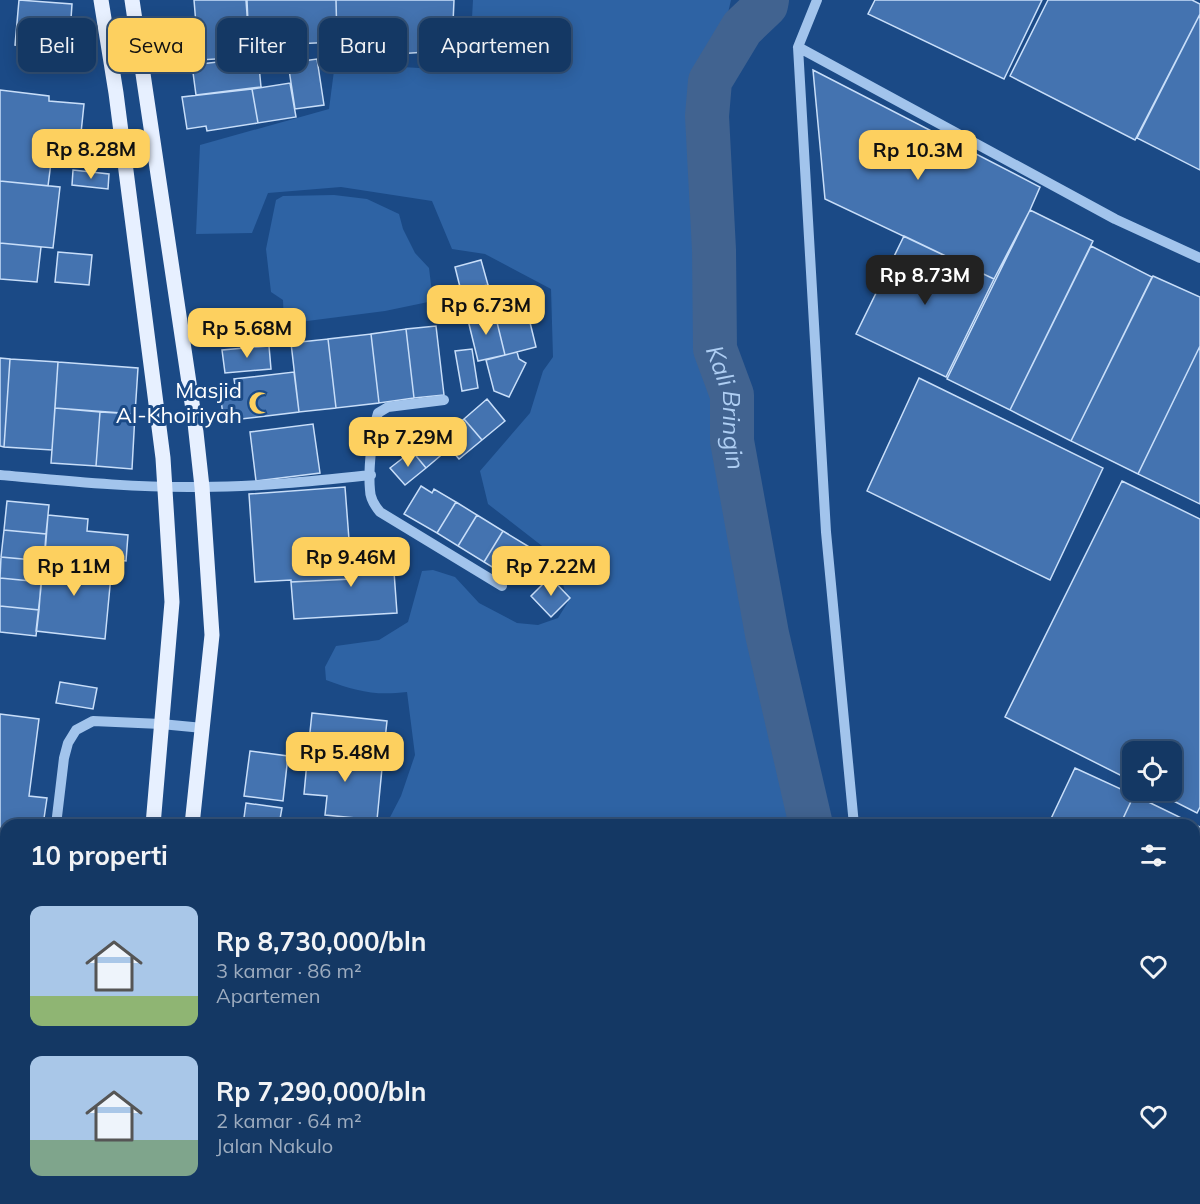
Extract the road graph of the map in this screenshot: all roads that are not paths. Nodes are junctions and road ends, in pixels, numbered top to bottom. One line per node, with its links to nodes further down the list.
1 (101, 0): 9 (main road)
2 (132, 0): 10 (main road)
3 (817, 0): 4 (street)
4 (798, 47): 5 (street); 17 (street)
5 (1200, 258)
6 (444, 400): 8 (street)
7 (0, 475): 9 (street)
8 (370, 475): 10 (street); 11 (street)
9 (165, 486): 10 (street); 12 (main road)
10 (202, 488): 13 (main road)
11 (502, 586)
12 (161, 724): 13 (street); 14 (street); 15 (main road)
13 (203, 728): 16 (main road)
14 (58, 819)
15 (153, 819)
16 (193, 819)
17 (853, 819)

